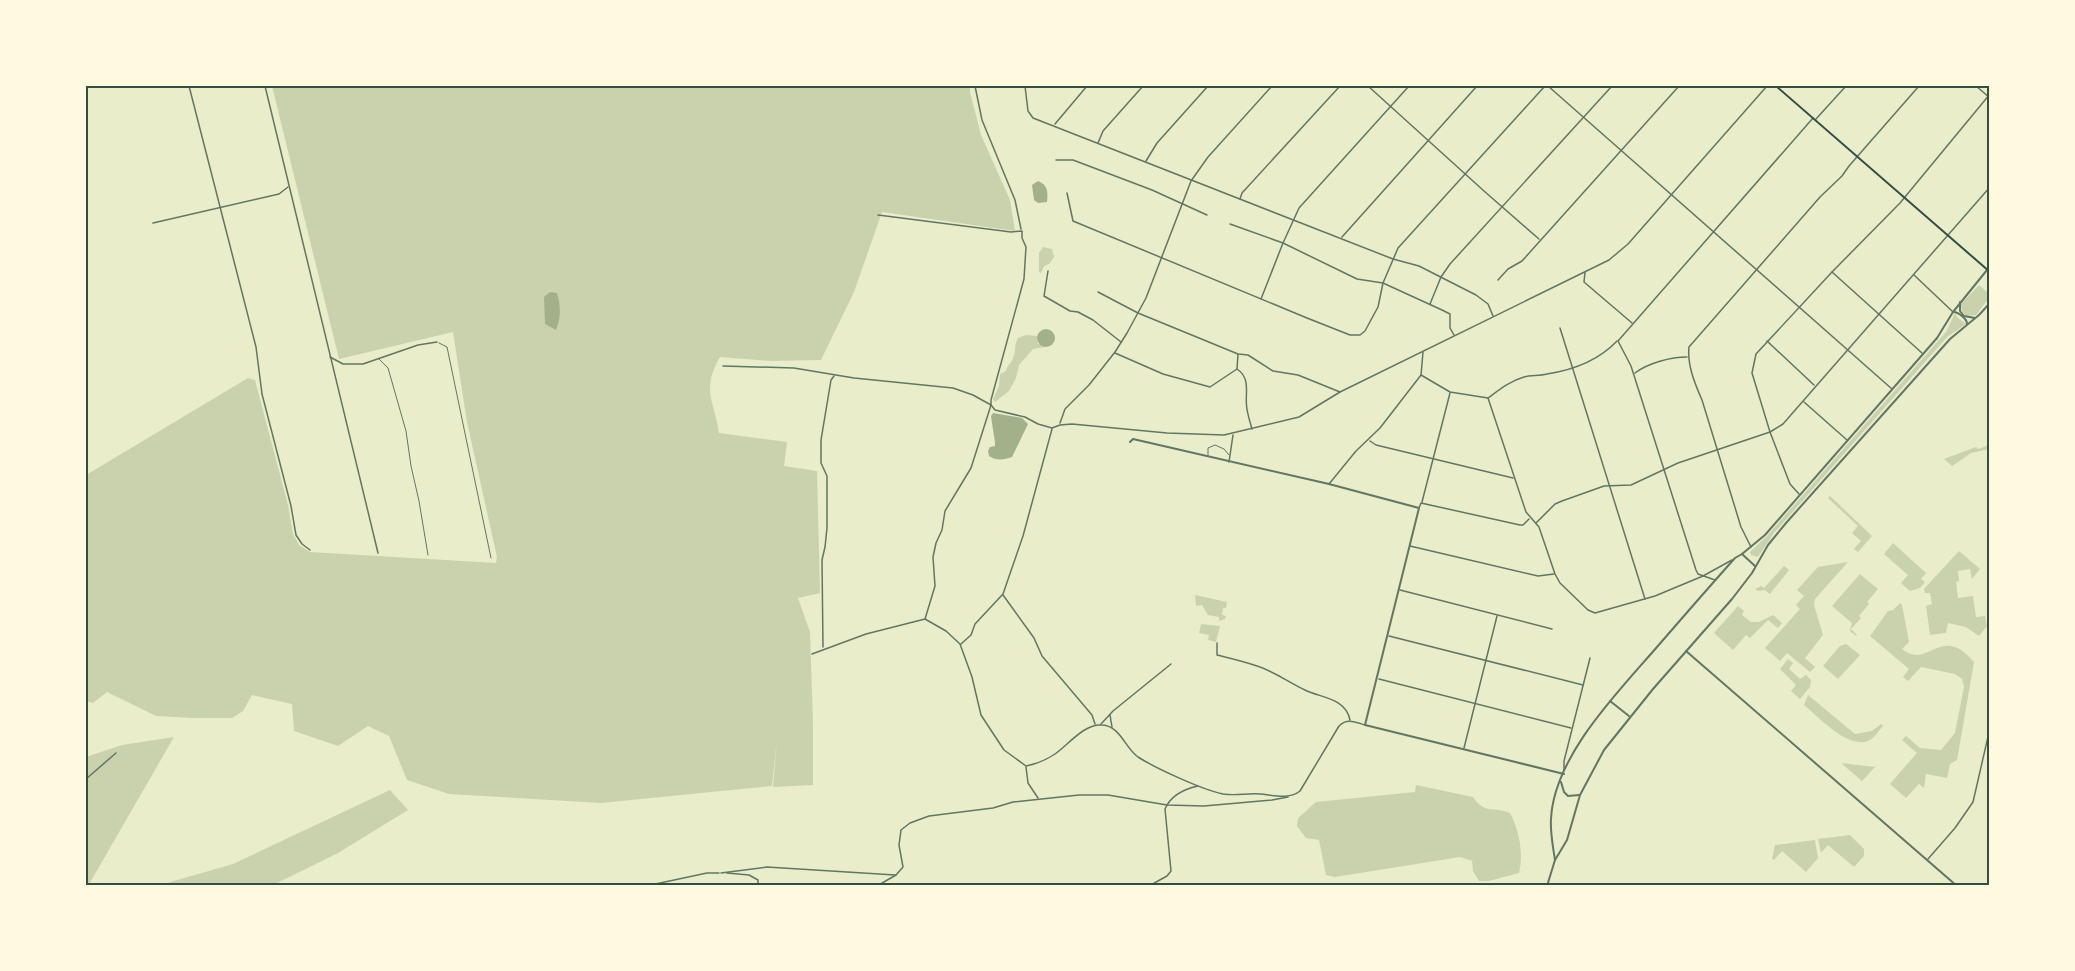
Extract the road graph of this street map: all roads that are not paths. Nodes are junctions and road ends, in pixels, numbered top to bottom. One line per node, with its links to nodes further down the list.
1 (189, 86): 44 (street)
2 (265, 86): 36 (street)
3 (975, 86): 50 (street)
4 (1025, 86): 22 (street)
5 (1030, 86): 22 (street)
6 (1087, 86): 27 (street)
7 (1143, 86): 29 (street)
8 (1208, 86): 33 (street)
9 (1272, 86): 35 (street)
10 (1340, 86): 41 (street)
11 (1368, 86): 24 (street)
12 (1409, 86): 24 (street)
13 (1477, 86): 28 (street)
14 (1546, 86): 25 (street); 34 (street)
15 (1612, 86): 25 (street)
16 (1678, 86): 30 (street)
17 (1767, 86): 39 (street)
18 (1776, 86): 26 (main road)
19 (1846, 86): 26 (street)
20 (1920, 86): 31 (street)
21 (1976, 86): 23 (street)
22 (1026, 89): 27 (street)
23 (1989, 96): 40 (street)
24 (1391, 105): 28 (street); 47 (street)
25 (1584, 116): 30 (street); 43 (street)
26 (1814, 119): 31 (main road); 51 (street)
27 (1055, 125): 29 (street)
28 (1428, 140): 34 (street); 53 (street)
29 (1098, 143): 33 (street)
30 (1621, 150): 39 (street); 54 (street)
31 (1858, 157): 40 (main road); 58 (street)
32 (1056, 160): 42 (street)
33 (1145, 162): 35 (street)
34 (1464, 173): 43 (street); 57 (street)
35 (1191, 181): 41 (street); 42 (street)
36 (289, 186): 44 (street); 91 (street)
37 (1989, 187): 52 (street)
38 (1067, 193): 56 (street)
39 (1672, 194): 51 (street); 60 (street)
40 (1904, 198): 52 (main road); 62 (street)
41 (1240, 199): 47 (street)
42 (1183, 206): 46 (street); 56 (street)
43 (1502, 206): 54 (street); 64 (street)
44 (220, 208): 48 (street); 131 (street)
45 (878, 215): 50 (street)
46 (1207, 215)
47 (1294, 220): 53 (street); 55 (street)
48 (153, 224)
49 (1230, 224): 55 (street)
50 (1022, 231): 106 (street)
51 (1714, 231): 58 (street); 78 (street)
52 (1948, 235): 61 (main road); 63 (street)
53 (1341, 238): 57 (street)
54 (1540, 239): 65 (street)
55 (1282, 243): 66 (street); 68 (street)
56 (1161, 258): 68 (street); 74 (street)
57 (1393, 259): 64 (street); 66 (street)
58 (1756, 270): 72 (street); 92 (street)
59 (1048, 271): 85 (street)
60 (1585, 271): 76 (street); 78 (street)
61 (1988, 271): 69 (street)
62 (1832, 272): 72 (street); 75 (street)
63 (1913, 275): 73 (street); 75 (street)
64 (1441, 277): 71 (street); 76 (street)
65 (1498, 280)
66 (1383, 283): 68 (street); 71 (street)
67 (1098, 292): 74 (street)
68 (1260, 300)
69 (1960, 302): 73 (street); 77 (street)
70 (1989, 303): 77 (street)
71 (1430, 304): 81 (street)
72 (1799, 308): 83 (street); 86 (street)
73 (1953, 312): 79 (street); 90 (street)
74 (1138, 313): 85 (street); 89 (street)
75 (1878, 315): 86 (street); 90 (street)
76 (1493, 316): 81 (street)
77 (1975, 318): 79 (street)
78 (1632, 323): 82 (street)
79 (1967, 324): 137 (street)
80 (1560, 328): 95 (street)
81 (1454, 336): 87 (street)
82 (1618, 341): 95 (street); 97 (street)
83 (1767, 341): 100 (street); 110 (street)
84 (437, 342): 93 (street); 135 (lane)
85 (1121, 342): 88 (street)
86 (1846, 350): 100 (street); 101 (street)
87 (1423, 351): 99 (street); 103 (street)
88 (1114, 352): 96 (street); 107 (street)
89 (1238, 354): 96 (street); 103 (street)
90 (1923, 354): 101 (street)
91 (329, 356): 93 (street); 132 (street)
92 (1688, 357): 97 (street); 115 (street)
93 (377, 359): 133 (lane)
94 (723, 366): 98 (street)
95 (1571, 368): 104 (street); 123 (street)
96 (1237, 369): 109 (street)
97 (1634, 374): 120 (street)
98 (834, 375): 106 (street); 150 (street)
99 (1421, 375): 102 (street); 112 (street)
100 (1815, 386): 105 (street)
101 (1893, 390): 113 (street)
102 (1450, 392): 104 (street); 118 (street)
103 (1340, 393): 109 (street)
104 (1488, 398): 121 (street)
105 (1803, 401): 110 (street); 113 (street)
106 (991, 405): 108 (street); 145 (street)
107 (1060, 425): 108 (street); 111 (street)
108 (1052, 428): 142 (street)
109 (1252, 429): 111 (street)
110 (1770, 432): 115 (street); 124 (street)
111 (1233, 434): 116 (street)
112 (1369, 440): 118 (street); 122 (street)
113 (1848, 441): 124 (street)
114 (1130, 442): 117 (street)
115 (1718, 450): 120 (street); 130 (street)
116 (1230, 456): 117 (lane); 119 (street)
117 (1208, 457): 119 (street)
118 (1433, 459): 121 (street); 125 (street)
119 (1229, 462): 122 (street)
120 (1663, 469): 123 (street); 139 (street)
121 (1514, 478): 127 (street)
122 (1329, 484): 126 (street)
123 (1611, 486): 128 (street); 143 (street)
124 (1800, 494): 130 (street)
125 (1422, 503): 126 (street); 127 (street)
126 (1419, 508): 129 (street)
127 (1530, 518): 128 (street)
128 (1536, 523): 138 (street)
129 (1410, 546): 138 (street); 141 (street)
130 (1751, 547): 134 (street)
131 (310, 550)
132 (378, 553)
133 (428, 555)
134 (1742, 555): 136 (street); 137 (street)
135 (491, 558)
136 (1735, 558): 139 (street); 140 (street)
137 (1755, 566): 151 (street)
138 (1555, 574): 143 (street)
139 (1703, 576): 140 (street); 143 (street)
140 (1715, 580): 158 (street)
141 (1400, 590): 144 (street); 147 (street)
142 (1003, 594): 149 (street); 165 (street)
143 (1645, 600)
144 (1497, 615): 146 (street); 154 (street)
145 (925, 619): 149 (street); 150 (street)
146 (1552, 629)
147 (1389, 636): 154 (street); 156 (street)
148 (1217, 643): 162 (street)
149 (960, 644): 171 (street)
150 (823, 648): 152 (street)
151 (1686, 651): 161 (street); 183 (street)
152 (812, 654)
153 (1590, 658): 157 (street)
154 (1486, 662): 157 (street); 159 (street)
155 (1172, 664): 160 (street)
156 (1378, 679): 159 (street); 164 (street)
157 (1583, 686): 166 (street)
158 (1610, 701): 161 (street); 172 (street)
159 (1475, 704): 166 (street); 169 (street)
160 (1110, 714): 163 (street); 168 (street)
161 (1630, 717): 176 (street)
162 (1350, 721): 164 (street); 177 (street)
163 (1101, 725): 165 (street); 168 (street)
164 (1365, 725): 169 (street)
165 (1095, 726): 171 (street)
166 (1571, 728): 172 (street)
167 (1989, 728): 183 (street)
168 (1113, 729): 175 (street)
169 (1464, 749): 172 (street)
170 (116, 753): 173 (street)
171 (1026, 766): 178 (street)
172 (1563, 774): 174 (street)
173 (86, 779)
174 (1561, 780): 176 (street); 180 (street)
175 (1200, 786): 177 (street); 179 (street)
176 (1580, 795): 181 (street)
177 (1289, 797): 179 (street)
178 (1039, 800): 179 (street); 185 (street)
179 (1167, 805): 189 (street)
180 (1552, 839): 181 (street); 182 (street)
181 (1559, 845): 182 (street)
182 (1555, 860): 190 (street)
183 (1928, 860): 191 (street)
184 (721, 873): 185 (street); 186 (street); 187 (street)
185 (896, 875): 188 (street)
186 (646, 885)
187 (758, 885)
188 (877, 885)
189 (1149, 885)
190 (1547, 885)
191 (1957, 885)

